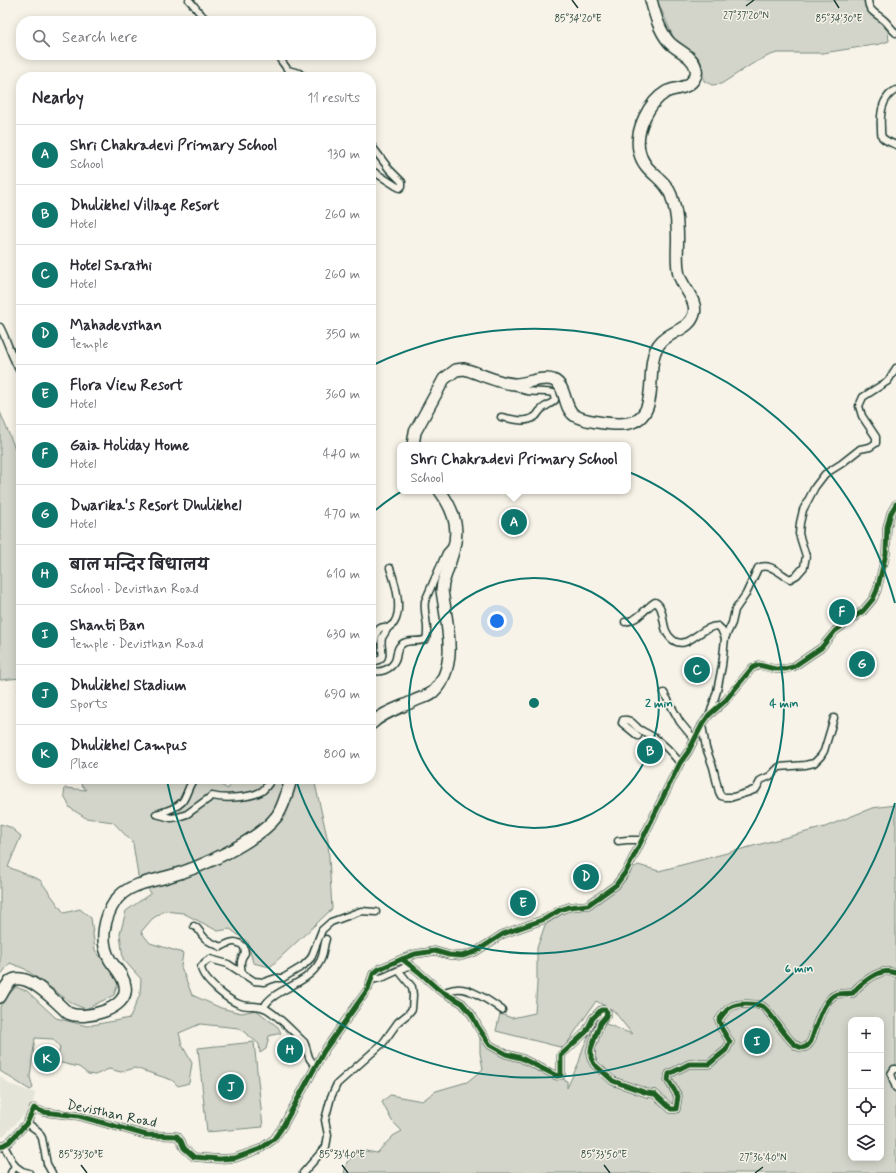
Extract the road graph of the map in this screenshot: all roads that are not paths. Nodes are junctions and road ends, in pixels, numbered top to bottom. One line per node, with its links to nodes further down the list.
1 (189, 0): 4 (street)
2 (651, 0): 15 (highway)
3 (868, 0): 5 (street)
4 (204, 16)
5 (896, 33)
6 (281, 60): 7 (street)
7 (295, 72)
8 (896, 90): 9 (street)
9 (896, 145)
10 (376, 152): 11 (street)
11 (376, 173)
12 (0, 327): 13 (street)
13 (16, 363)
14 (896, 368): 25 (street)
15 (513, 384): 16 (street); 17 (highway)
16 (501, 417)
17 (414, 442)
18 (442, 494): 20 (highway)
19 (896, 504): 29 (street)
20 (456, 543): 27 (street); 31 (highway)
21 (390, 568): 23 (street)
22 (625, 622): 25 (street)
23 (387, 629): 24 (street); 26 (street)
24 (376, 636)
25 (725, 638): 29 (street)
26 (376, 661)
27 (376, 672)
28 (664, 693): 34 (street)
29 (709, 715): 32 (street, Devisthan Road)
30 (834, 718): 32 (street)
31 (376, 719)
32 (702, 725): 34 (street, Devisthan Road)
33 (638, 736): 35 (street)
34 (694, 739): 35 (street, Devisthan Road)
35 (680, 763): 39 (street, Devisthan Road)
36 (190, 784): 37 (street)
37 (268, 784)
38 (289, 784): 51 (highway)
39 (642, 840): 40 (street); 44 (street, Devisthan Road)
40 (618, 841)
41 (376, 912): 48 (street)
42 (194, 926): 48 (street)
43 (326, 939): 52 (street)
44 (402, 959): 45 (street); 49 (street, Devisthan Road)
45 (410, 965): 46 (street); 50 (street)
46 (398, 971): 49 (street); 63 (street)
47 (896, 973): 50 (street)
48 (242, 974): 52 (street)
49 (371, 980): 54 (street, Devisthan Road)
50 (444, 992): 53 (street)
51 (0, 997)
52 (264, 1007): 54 (street)
53 (502, 1010)
54 (316, 1066): 57 (street, Devisthan Road)
55 (896, 1069): 56 (street)
56 (896, 1088)
57 (27, 1123): 58 (street, Devisthan Road); 62 (street)
58 (2, 1147): 59 (street)
59 (15, 1166): 60 (street); 61 (street)
60 (10, 1173)
61 (29, 1173)
62 (52, 1173)
63 (303, 1173)

